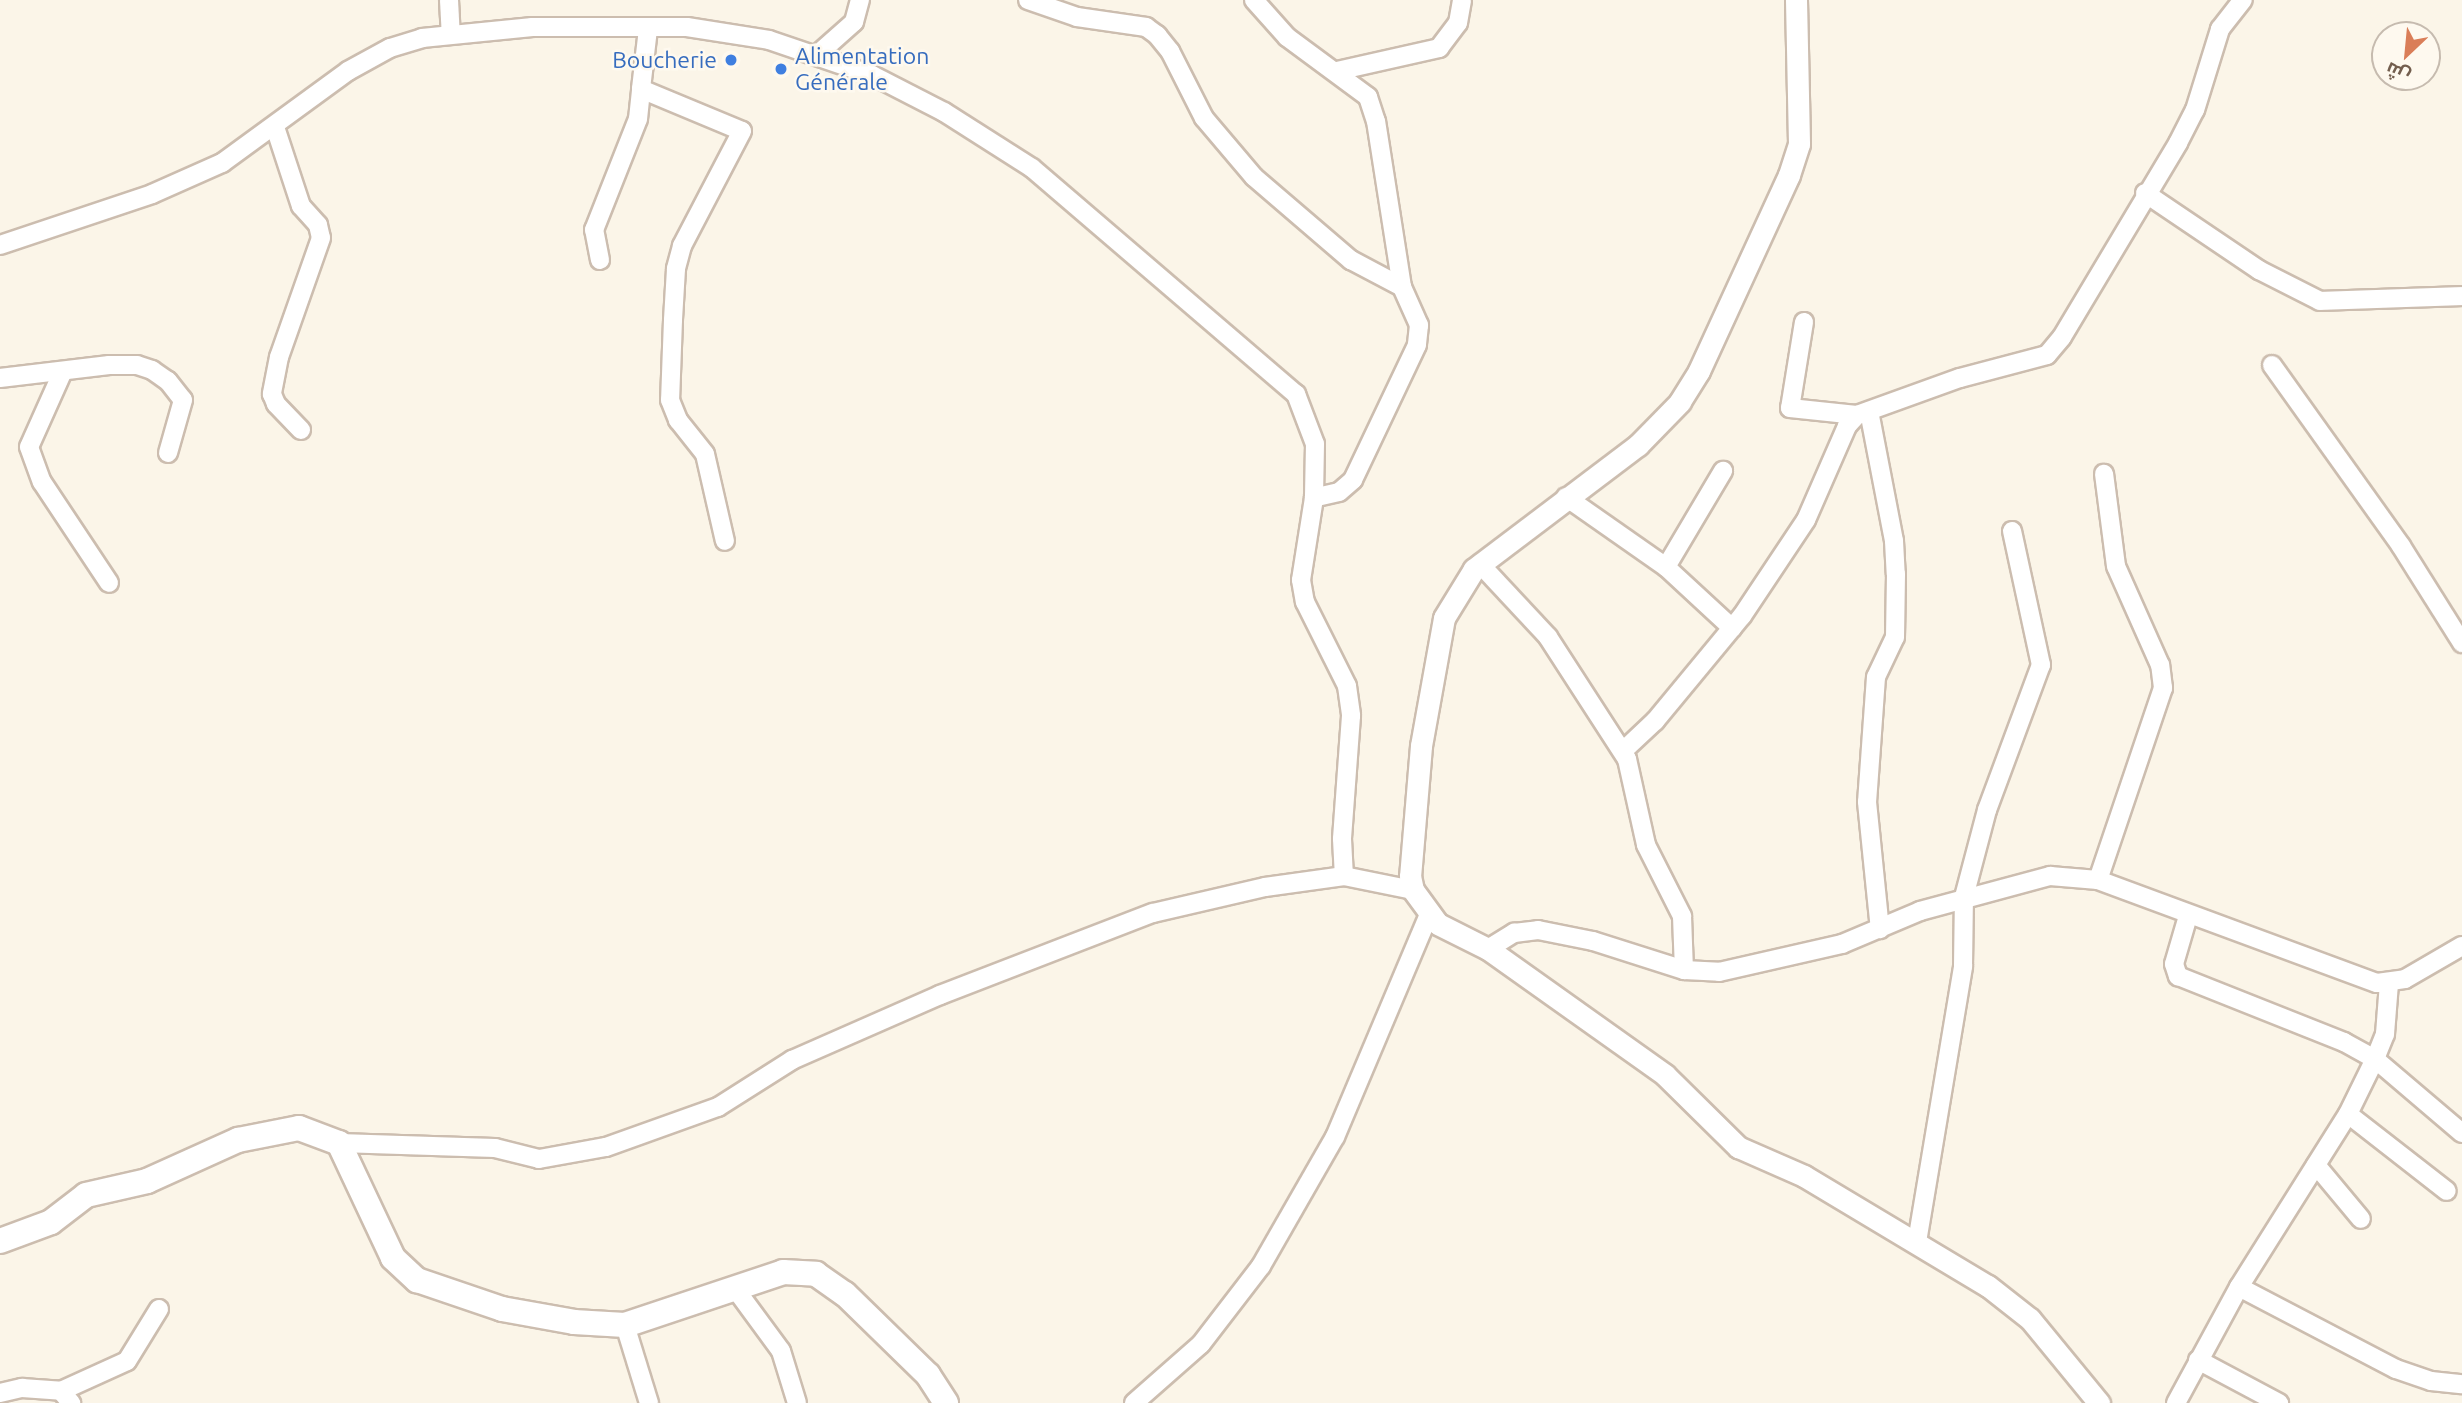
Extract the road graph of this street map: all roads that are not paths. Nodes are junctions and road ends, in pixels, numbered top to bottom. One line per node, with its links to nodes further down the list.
1 (449, 0): 9 (street)
2 (860, 0): 10 (street)
3 (1028, 0): 17 (street)
4 (1254, 0): 11 (street)
5 (1462, 0): 11 (street)
6 (1796, 0): 28 (street)
7 (2243, 0): 14 (street)
8 (648, 29): 9 (street); 10 (street); 12 (street)
9 (451, 33): 13 (street)
10 (818, 54): 29 (street)
11 (1337, 71): 17 (street)
12 (642, 89): 16 (street); 31 (street)
13 (275, 127): 15 (street); 24 (street)
14 (2145, 193): 18 (street); 23 (street)
15 (0, 245)
16 (600, 260)
17 (1402, 287): 29 (street)
18 (2462, 296)
19 (1804, 322): 23 (street)
20 (2272, 365): 36 (street)
21 (63, 371): 22 (street); 25 (street); 34 (street)
22 (0, 378)
23 (1863, 413): 35 (street); 44 (street)
24 (301, 430)
25 (168, 453)
26 (1723, 471): 33 (street)
27 (2104, 474): 39 (street)
28 (1566, 497): 32 (street); 33 (street)
29 (1314, 498): 38 (street)
30 (2012, 531): 41 (street)
31 (725, 541)
32 (1480, 564): 37 (street); 40 (street)
33 (1666, 567): 35 (street)
34 (109, 583)
35 (1732, 628): 37 (street)
36 (2462, 643)
37 (1623, 751): 47 (street)
38 (1344, 876): 40 (street); 52 (street)
39 (2098, 880): 41 (street); 43 (street)
40 (1413, 890): 42 (street)
41 (1964, 897): 44 (street); 57 (street)
42 (1429, 914): 46 (street); 69 (street)
43 (2188, 916): 48 (street); 49 (street)
44 (1880, 929): 47 (street)
45 (2462, 946): 48 (street)
46 (1488, 949): 47 (street); 57 (street)
47 (1684, 970)
48 (2389, 983): 49 (street)
49 (2375, 1059): 50 (street); 51 (street)
50 (2348, 1114): 53 (street); 54 (street)
51 (2462, 1133)
52 (339, 1143): 56 (main road); 61 (main road)
53 (2316, 1165): 55 (street); 59 (street)
54 (2447, 1191)
55 (2361, 1219)
56 (0, 1241)
57 (1917, 1242): 70 (street)
58 (734, 1287): 61 (main road); 67 (street); 68 (main road)
59 (2239, 1287): 62 (street); 63 (street)
60 (159, 1308): 65 (street)
61 (625, 1325): 66 (street)
62 (2198, 1360): 71 (street); 72 (street)
63 (2462, 1384)
64 (0, 1393): 65 (street)
65 (66, 1397)
66 (649, 1403)
67 (797, 1403)
68 (946, 1403)
69 (1133, 1403)
70 (2099, 1403)
71 (2176, 1403)
72 (2279, 1403)

